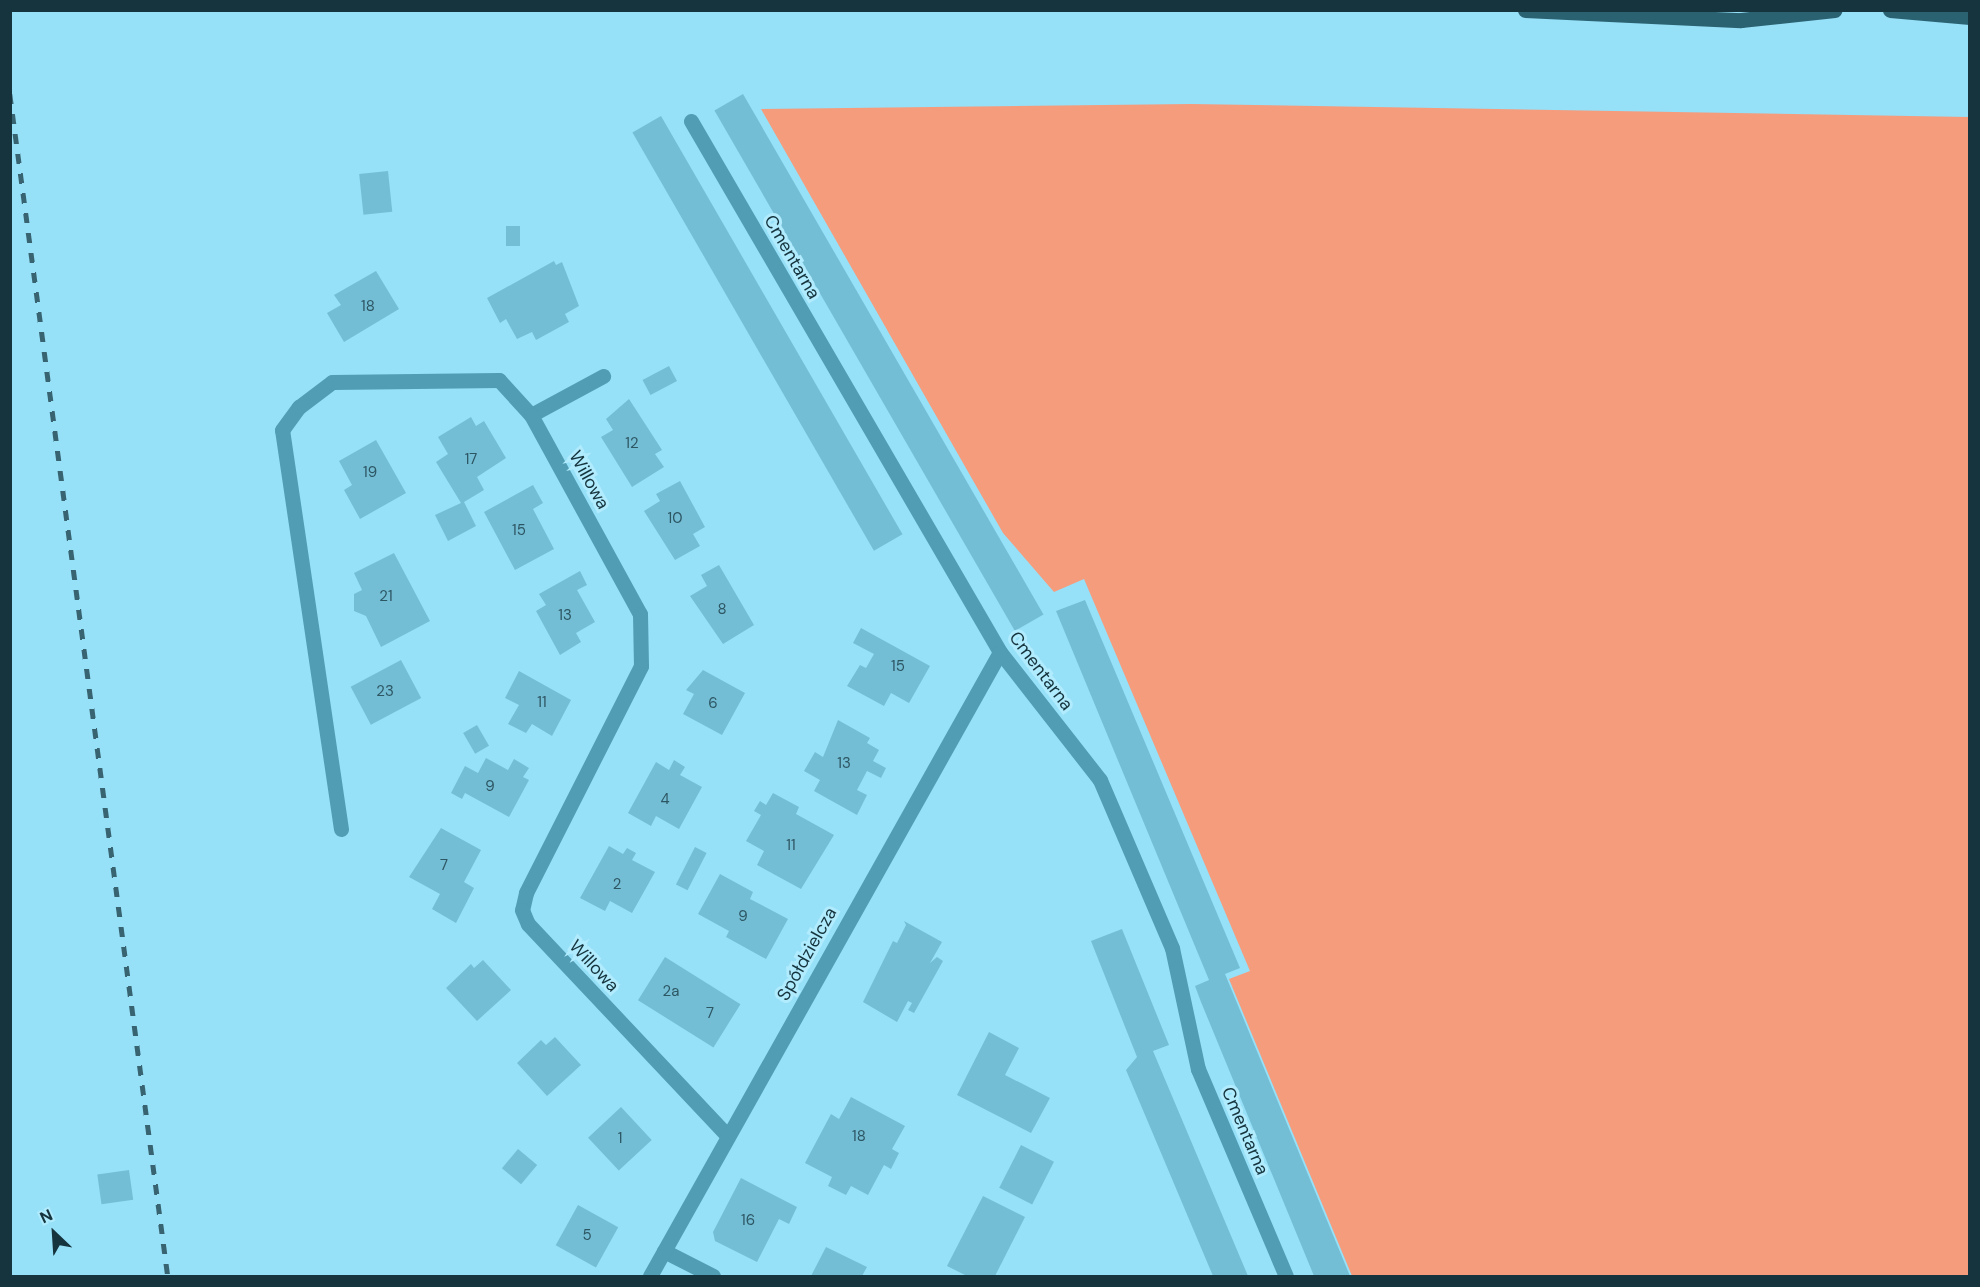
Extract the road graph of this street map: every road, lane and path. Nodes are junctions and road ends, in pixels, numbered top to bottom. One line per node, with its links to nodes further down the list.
1 (1525, 10): 2 (main road)
2 (1834, 10)
3 (1890, 10): 4 (main road)
4 (1970, 17)
5 (691, 121): 8 (street, Cmentarna)
6 (603, 376): 7 (street)
7 (531, 415): 9 (street, Willowa); 10 (street, Willowa)
8 (1000, 652): 10 (street, Spółdzielcza); 14 (street, Cmentarna)
9 (341, 829)
10 (727, 1136): 11 (street, Spółdzielcza)
11 (664, 1251): 12 (street, Spółdzielcza); 13 (street)
12 (650, 1276)
13 (713, 1276)
14 (1286, 1276)

